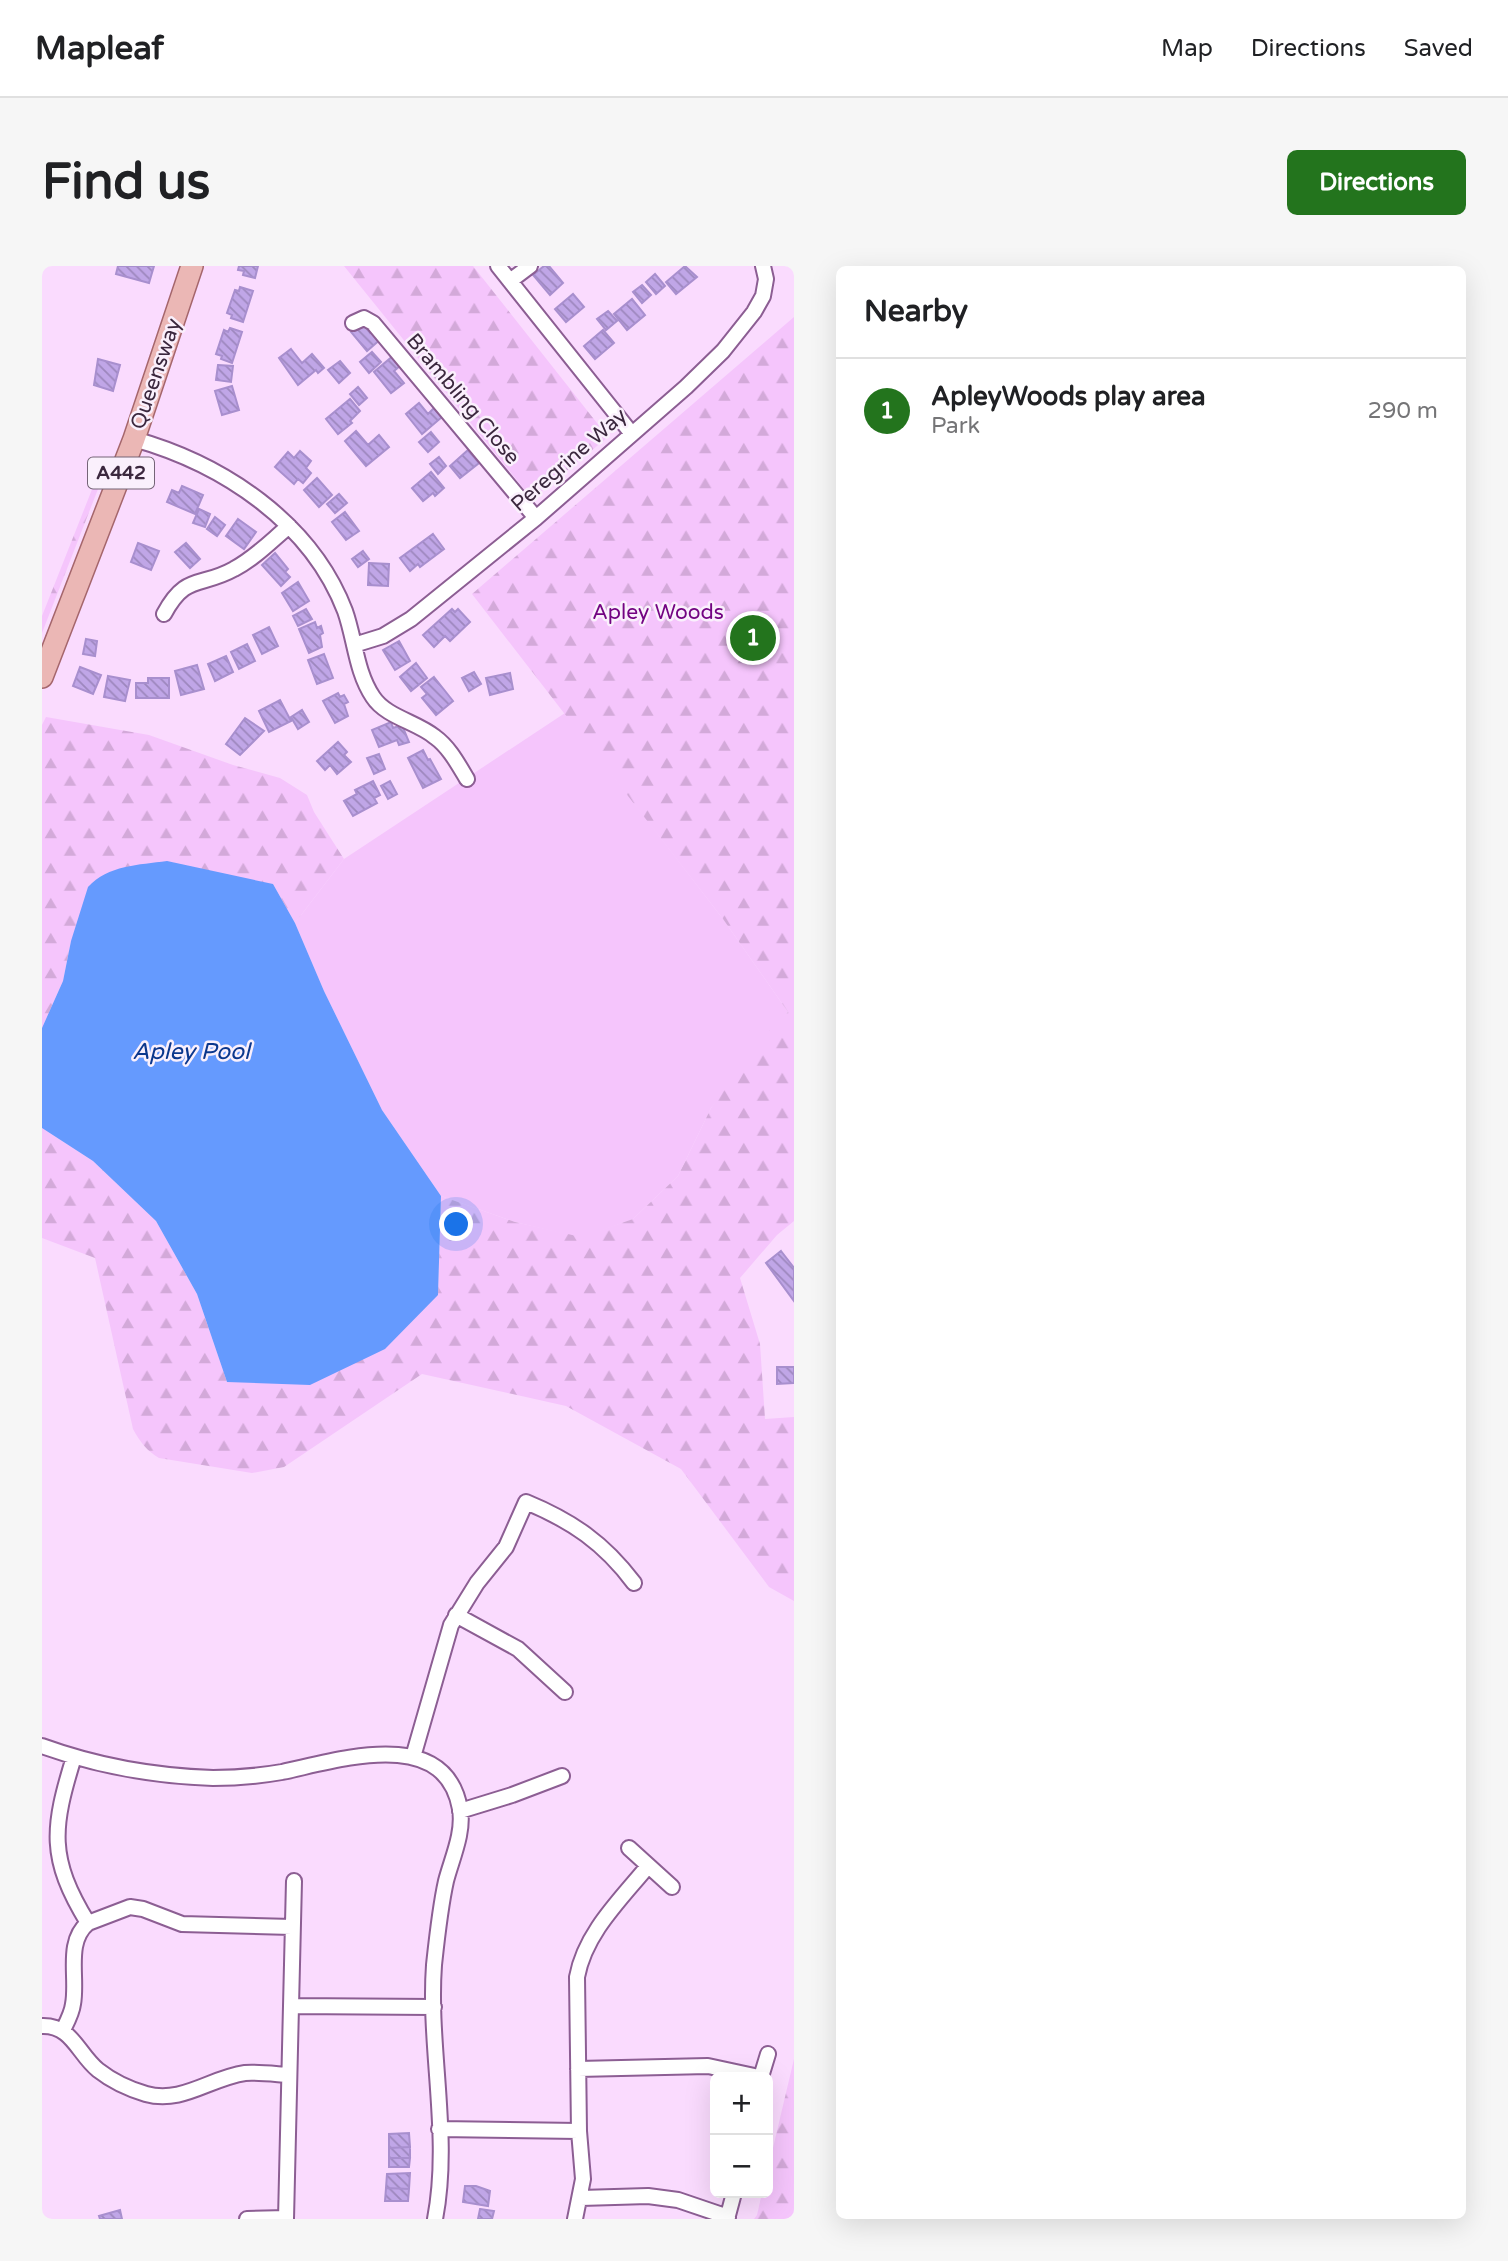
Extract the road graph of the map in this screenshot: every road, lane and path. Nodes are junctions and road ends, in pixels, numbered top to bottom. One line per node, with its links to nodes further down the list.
1 (192, 266): 8 (main road, Queensway / A442)
2 (498, 266): 5 (street)
3 (530, 266): 5 (street)
4 (763, 266): 7 (street, Peregrine Way)
5 (510, 281): 7 (street)
6 (353, 323): 9 (street, Brambling Close)
7 (632, 434): 9 (street, Peregrine Way)
8 (134, 439): 10 (street); 13 (main road, Queensway / A442)
9 (536, 518): 12 (street, Peregrine Way)
10 (289, 526): 11 (street); 12 (street)
11 (164, 614)
12 (355, 645): 14 (street)
13 (42, 677)
14 (467, 779)
15 (634, 1583): 16 (street)
16 (456, 1615): 17 (street); 20 (street)
17 (565, 1692)
18 (42, 1746): 19 (street)
19 (75, 1757): 20 (street); 27 (street)
20 (413, 1757): 22 (street)
21 (562, 1776): 22 (street)
22 (460, 1811): 30 (street)
23 (628, 1848): 24 (street)
24 (648, 1866): 26 (street); 34 (street)
25 (294, 1881): 28 (street)
26 (672, 1887)
27 (88, 1923): 28 (street); 32 (street)
28 (292, 1927): 29 (street)
29 (291, 2006): 30 (street); 37 (street)
30 (434, 2007): 38 (street)
31 (42, 2026): 32 (street)
32 (63, 2030): 37 (street)
33 (768, 2054): 36 (street)
34 (578, 2068): 35 (street); 39 (street)
35 (736, 2072)
36 (762, 2072)
37 (288, 2075): 42 (street)
38 (439, 2129): 39 (street); 45 (street)
39 (579, 2131): 40 (street)
40 (581, 2198): 43 (street); 46 (street)
41 (733, 2198): 43 (street)
42 (286, 2218): 44 (street)
43 (727, 2218)
44 (247, 2219)
45 (435, 2219)
46 (575, 2219)

